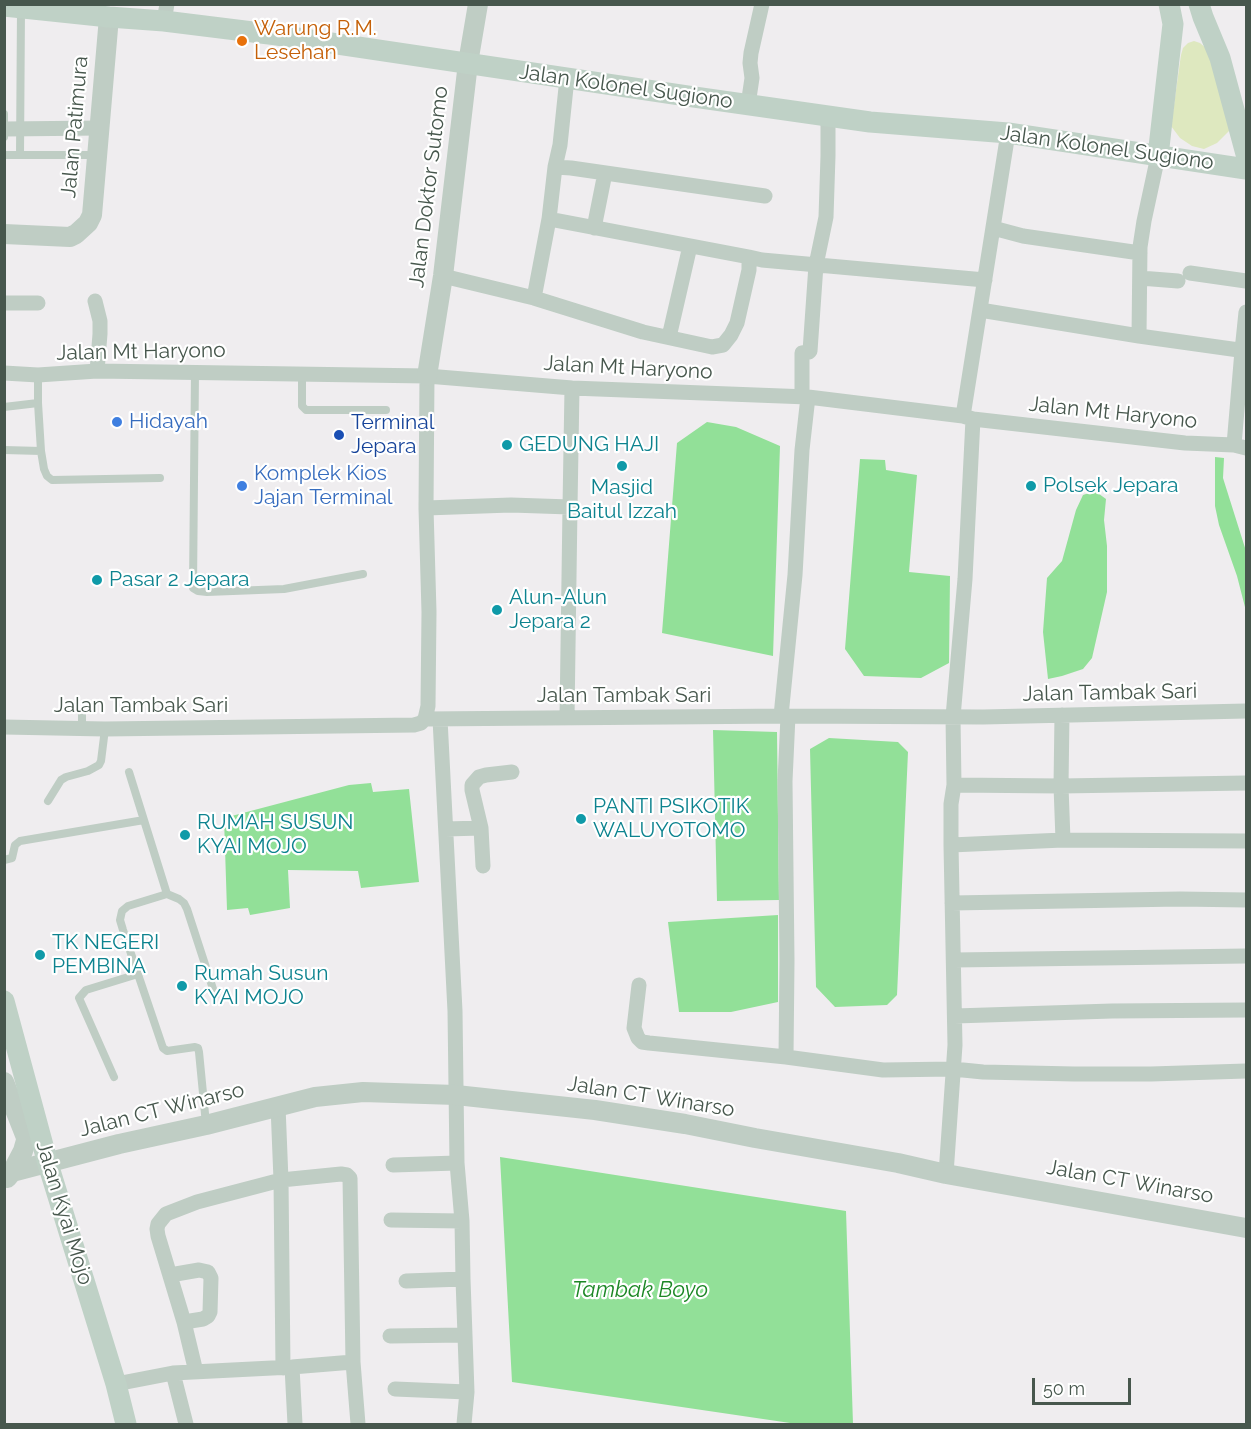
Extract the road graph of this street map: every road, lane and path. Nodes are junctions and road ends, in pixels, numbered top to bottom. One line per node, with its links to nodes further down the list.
1 (478, 4): 8 (street, Jalan Doktor Sutomo)
2 (762, 4): 10 (street)
3 (15, 6): 7 (main road, Jalan Kolonel Sugiono); 13 (lane)
4 (1201, 11): 6 (main road); 18 (main road)
5 (165, 13): 7 (main road, Jalan Kolonel Sugiono); 8 (main road, Jalan Kolonel Sugiono)
6 (1171, 14): 21 (main road)
7 (109, 17): 14 (street, Jalan Patimura)
8 (468, 63): 9 (main road, Jalan Kolonel Sugiono); 34 (street, Jalan Doktor Sutomo)
9 (567, 78): 10 (main road, Jalan Kolonel Sugiono); 22 (street)
10 (748, 105): 12 (main road, Jalan Kolonel Sugiono)
11 (4, 114): 13 (lane)
12 (828, 116): 15 (main road, Jalan Kolonel Sugiono); 33 (street)
13 (13, 129): 14 (street); 16 (lane); 19 (lane)
14 (100, 129): 20 (street, Jalan Patimura)
15 (1008, 133): 21 (main road, Jalan Kolonel Sugiono); 28 (street)
16 (4, 137)
17 (4, 154): 19 (lane)
18 (1246, 154)
19 (20, 155): 20 (lane)
20 (97, 155): 29 (street, Jalan Patimura)
21 (1158, 156): 23 (main road, Jalan Kolonel Sugiono); 31 (street)
22 (555, 167): 24 (street); 26 (street)
23 (1246, 169)
24 (605, 173): 25 (street); 27 (street)
25 (765, 196)
26 (549, 219): 27 (street); 38 (street)
27 (594, 228): 30 (street)
28 (993, 228): 31 (street); 36 (street)
29 (4, 234)
30 (690, 246): 32 (street); 45 (street)
31 (1140, 252): 35 (street)
32 (749, 257): 33 (street); 45 (street)
33 (816, 265): 36 (street); 54 (street)
34 (443, 276): 38 (street); 52 (street, Jalan Doktor Sutomo)
35 (1140, 278): 37 (street); 44 (street)
36 (985, 280): 42 (street)
37 (1246, 280)
38 (534, 298): 45 (street)
39 (95, 301): 47 (street)
40 (4, 303): 41 (street)
41 (38, 303)
42 (980, 310): 44 (street); 58 (street)
43 (1246, 312): 46 (street)
44 (1139, 336): 46 (street)
45 (669, 338)
46 (1244, 351): 59 (street)
47 (97, 371): 48 (street, Jalan Mt Haryono); 51 (street, Jalan Mt Haryono)
48 (195, 372): 50 (street, Jalan Mt Haryono); 65 (lane)
49 (4, 373): 51 (street, Jalan Mt Haryono)
50 (302, 373): 52 (street, Jalan Mt Haryono); 57 (lane)
51 (38, 375): 55 (lane)
52 (427, 376): 53 (street, Jalan Mt Haryono); 63 (street)
53 (572, 388): 54 (street, Jalan Mt Haryono); 64 (street)
54 (805, 397): 58 (street, Jalan Mt Haryono); 68 (street)
55 (38, 403): 56 (lane); 61 (lane)
56 (4, 407)
57 (386, 410)
58 (968, 417): 59 (street, Jalan Mt Haryono); 69 (street)
59 (1240, 447)
60 (4, 450): 61 (lane)
61 (41, 451): 62 (lane)
62 (160, 478)
63 (426, 507): 64 (street); 71 (street)
64 (570, 507): 70 (street)
65 (363, 574)
66 (1246, 711): 67 (street, Jalan Tambak Sari)
67 (1062, 715): 69 (street, Jalan Tambak Sari); 78 (street)
68 (784, 716): 69 (street, Jalan Tambak Sari); 70 (street, Jalan Tambak Sari); 99 (street)
69 (953, 717): 77 (street)
70 (567, 718): 71 (street, Jalan Tambak Sari)
71 (433, 719): 73 (street, Jalan Tambak Sari); 82 (street)
72 (4, 727): 73 (street, Jalan Tambak Sari)
73 (105, 729): 79 (lane)
74 (512, 771): 81 (street)
75 (129, 772): 80 (lane)
76 (1246, 783): 78 (street)
77 (954, 785): 78 (street); 85 (street)
78 (1061, 786): 83 (street)
79 (48, 801)
80 (144, 820): 86 (lane); 88 (lane)
81 (481, 828): 82 (street); 87 (street)
82 (446, 829): 104 (street)
83 (1063, 840): 84 (street); 85 (street)
84 (1246, 841)
85 (951, 844): 90 (street)
86 (4, 861)
87 (483, 866)
88 (167, 894): 93 (lane); 95 (lane)
89 (1246, 900): 90 (street)
90 (952, 903): 92 (street)
91 (1246, 956): 92 (street)
92 (954, 960): 98 (street)
93 (138, 974): 102 (lane); 107 (lane)
94 (639, 985): 99 (street)
95 (215, 995)
96 (4, 1001): 106 (main road, Jalan Kyai Mojo)
97 (1246, 1010): 98 (street)
98 (955, 1016): 100 (street)
99 (786, 1056): 100 (street)
100 (953, 1070): 101 (street); 112 (street)
101 (1246, 1071)
102 (114, 1077)
103 (5, 1084): 108 (street)
104 (456, 1095): 105 (street, Jalan CT Winarso); 109 (street); 112 (street, Jalan CT Winarso)
105 (278, 1106): 107 (street, Jalan CT Winarso); 114 (street)
106 (34, 1112): 108 (street); 110 (main road, Jalan Kyai Mojo)
107 (206, 1125): 110 (street, Jalan CT Winarso)
108 (27, 1140): 113 (street)
109 (457, 1163): 111 (street); 116 (street)
110 (48, 1164): 113 (street, Jalan CT Winarso); 128 (main road, Jalan Kyai Mojo)
111 (393, 1165)
112 (946, 1173): 117 (street, Jalan CT Winarso)
113 (8, 1176)
114 (281, 1180): 118 (street); 124 (street); 125 (street)
115 (392, 1220): 116 (street)
116 (462, 1221): 119 (street)
117 (1246, 1228)
118 (170, 1275): 121 (street); 121 (street)
119 (463, 1279): 120 (street); 122 (street)
120 (406, 1281)
121 (184, 1322): 126 (street)
122 (465, 1335): 123 (street); 130 (street)
123 (390, 1336)
124 (353, 1362): 125 (street); 134 (street)
125 (287, 1367): 126 (street); 133 (street)
126 (196, 1372): 127 (street)
127 (173, 1373): 128 (street); 132 (street)
128 (116, 1384): 131 (main road, Jalan Kyai Mojo)
129 (395, 1389): 130 (street)
130 (467, 1392): 135 (street)
131 (126, 1425)
132 (186, 1425)
133 (295, 1425)
134 (358, 1425)
135 (464, 1425)

